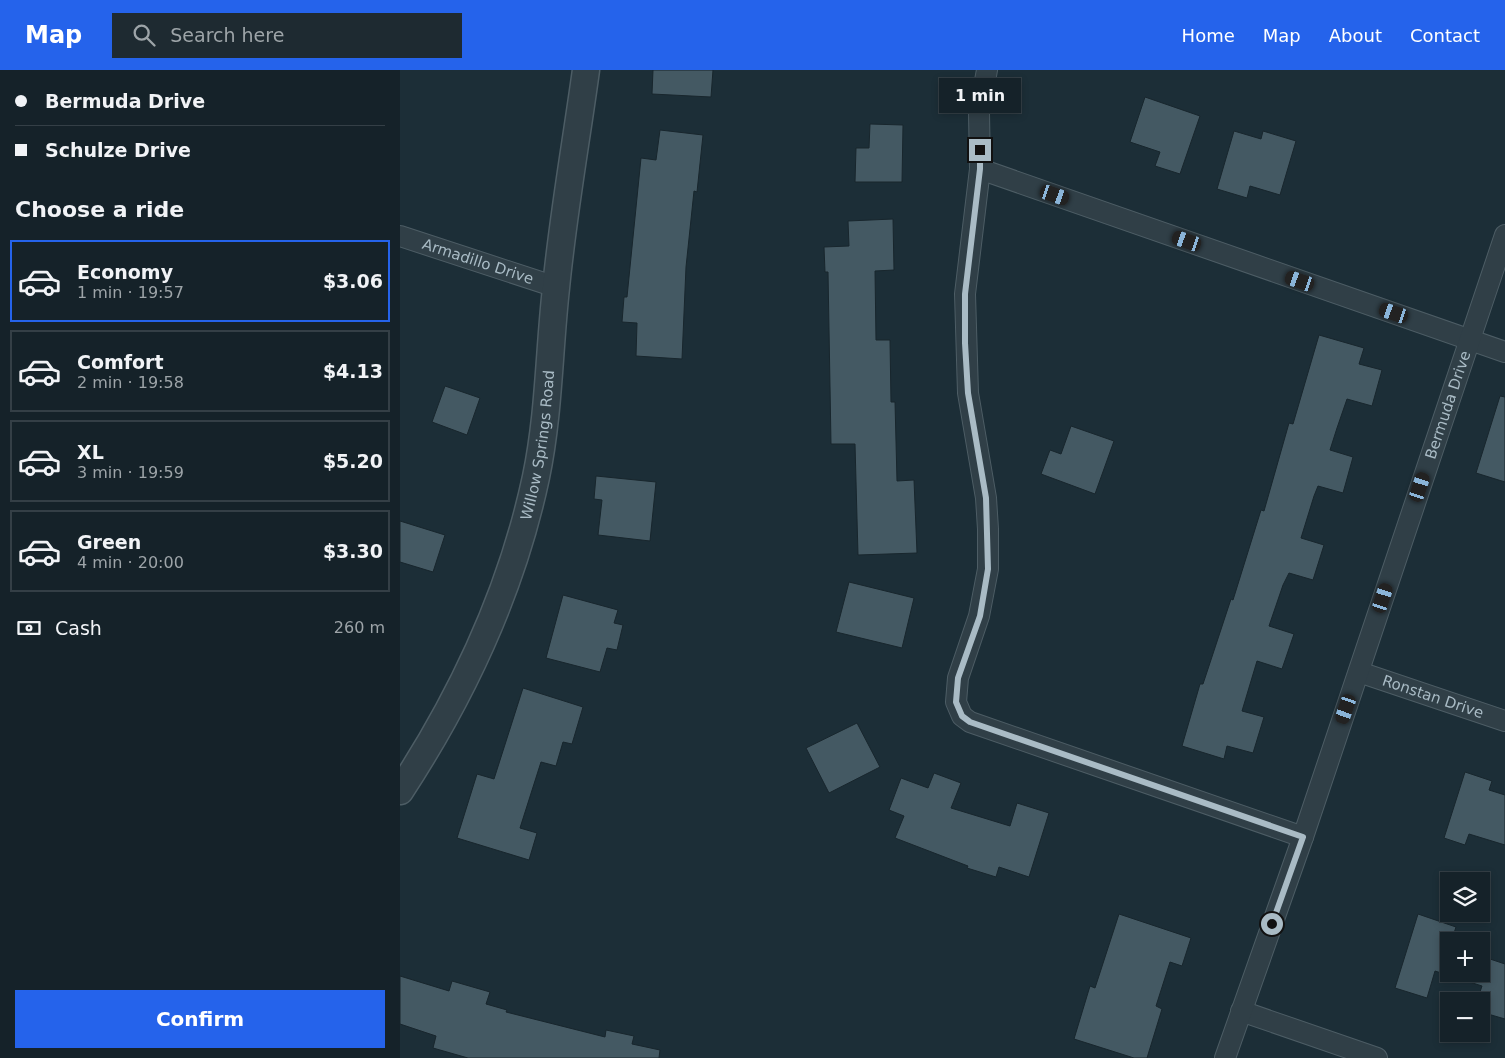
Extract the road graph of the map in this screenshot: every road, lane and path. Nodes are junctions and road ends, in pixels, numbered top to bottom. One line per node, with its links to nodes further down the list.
1 (586, 70): 6 (street, Willow Springs Road)
2 (987, 70): 3 (street)
3 (980, 169): 7 (street); 12 (street)
4 (1505, 235): 7 (street, Bermuda Drive)
5 (400, 236): 6 (street, Armadillo Drive)
6 (556, 287): 11 (street, Willow Springs Road)
7 (1469, 340): 8 (street); 9 (street, Bermuda Drive)
8 (1505, 352)
9 (1359, 672): 10 (street, Ronstan Drive); 12 (street, Bermuda Drive)
10 (1505, 722)
11 (400, 791)
12 (1303, 837): 13 (street, Bermuda Drive)
13 (1241, 1011): 14 (street, Bermuda Drive); 15 (street)
14 (1225, 1058)
15 (1377, 1058)

